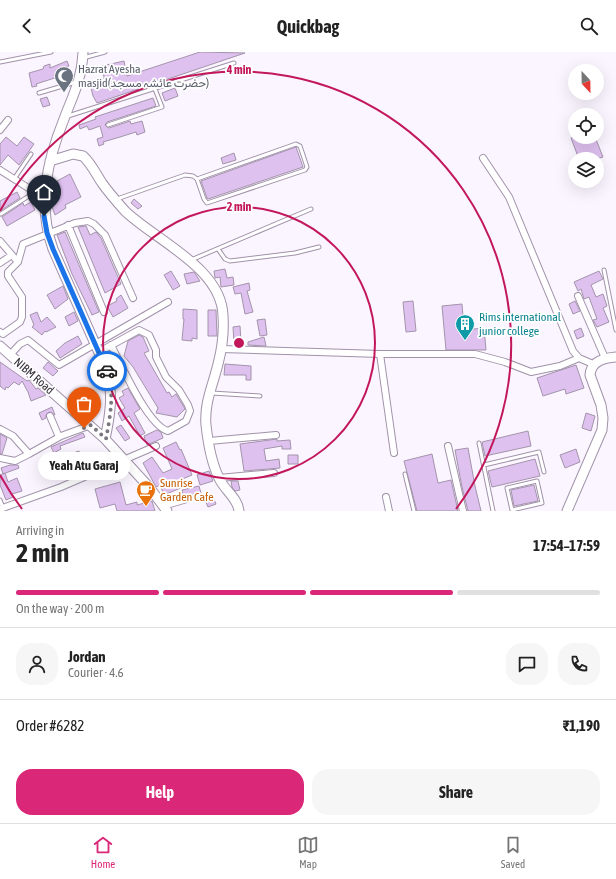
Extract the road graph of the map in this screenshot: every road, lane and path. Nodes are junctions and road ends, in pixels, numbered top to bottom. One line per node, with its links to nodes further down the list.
1 (51, 52): 4 (lane)
2 (104, 52): 3 (lane)
3 (83, 55): 6 (street)
4 (0, 62)
5 (234, 63): 7 (lane)
6 (79, 81): 8 (lane); 9 (street)
7 (155, 89): 9 (lane); 11 (lane)
8 (39, 93)
9 (64, 118): 15 (street)
10 (8, 120): 12 (street)
11 (108, 125)
12 (0, 130)
13 (31, 154): 17 (lane)
14 (483, 158): 49 (street)
15 (50, 161): 20 (street); 21 (street)
16 (0, 170): 17 (street)
17 (14, 179): 19 (street)
18 (197, 179): 18 (lane); 21 (lane)
19 (34, 192): 20 (street); 23 (lane)
20 (44, 198): 25 (street)
21 (115, 199): 30 (street)
22 (311, 209): 28 (lane)
23 (1, 214)
24 (68, 225): 25 (street); 37 (street); 39 (street)
25 (47, 233): 31 (street); 44 (street)
26 (0, 241): 29 (street)
27 (319, 247): 28 (lane)
28 (218, 249): 30 (lane)
29 (12, 255): 31 (street); 32 (street)
30 (190, 260): 45 (street)
31 (18, 262): 35 (street)
32 (0, 263)
33 (604, 270): 40 (lane)
34 (0, 275): 35 (street)
35 (8, 276): 41 (street)
36 (578, 296): 50 (street)
37 (133, 298)
38 (168, 302): 44 (street)
39 (104, 312)
40 (616, 329)
41 (0, 332)
42 (111, 344): 42 (street); 44 (street)
43 (0, 346): 47 (street, NIBM Road)
44 (98, 348): 47 (street); 59 (street)
45 (221, 349): 46 (street); 52 (street)
46 (380, 354): 49 (street); 64 (street)
47 (10, 355): 55 (street, NIBM Road)
48 (616, 357): 50 (street)
49 (580, 358): 51 (street)
50 (605, 358): 51 (street)
51 (593, 364): 85 (street)
52 (209, 393): 53 (lane); 60 (street)
53 (260, 396)
54 (50, 416): 58 (street)
55 (91, 425): 58 (street); 59 (street, NIBM Road)
56 (0, 429): 65 (street)
57 (276, 435): 60 (street)
58 (59, 437): 65 (street)
59 (106, 439): 67 (street, NIBM Road)
60 (208, 441): 72 (street)
61 (479, 443): 68 (lane)
62 (156, 446): 67 (street)
63 (448, 446): 82 (street)
64 (394, 453)
65 (29, 454): 66 (street)
66 (0, 458)
67 (126, 461): 77 (street); 78 (street, NIBM Road)
68 (484, 465): 69 (lane); 83 (lane)
69 (544, 472)
70 (274, 473): 72 (street)
71 (405, 474): 81 (lane)
72 (219, 478): 79 (street)
73 (386, 496): 80 (street)
74 (187, 499): 78 (street)
75 (0, 500): 77 (lane)
76 (526, 507): 76 (lane); 84 (lane)
77 (1, 508)
78 (165, 508)
79 (239, 511)
80 (390, 511)
81 (414, 511)
82 (463, 511)
83 (493, 511)
84 (527, 511)
85 (568, 511)

